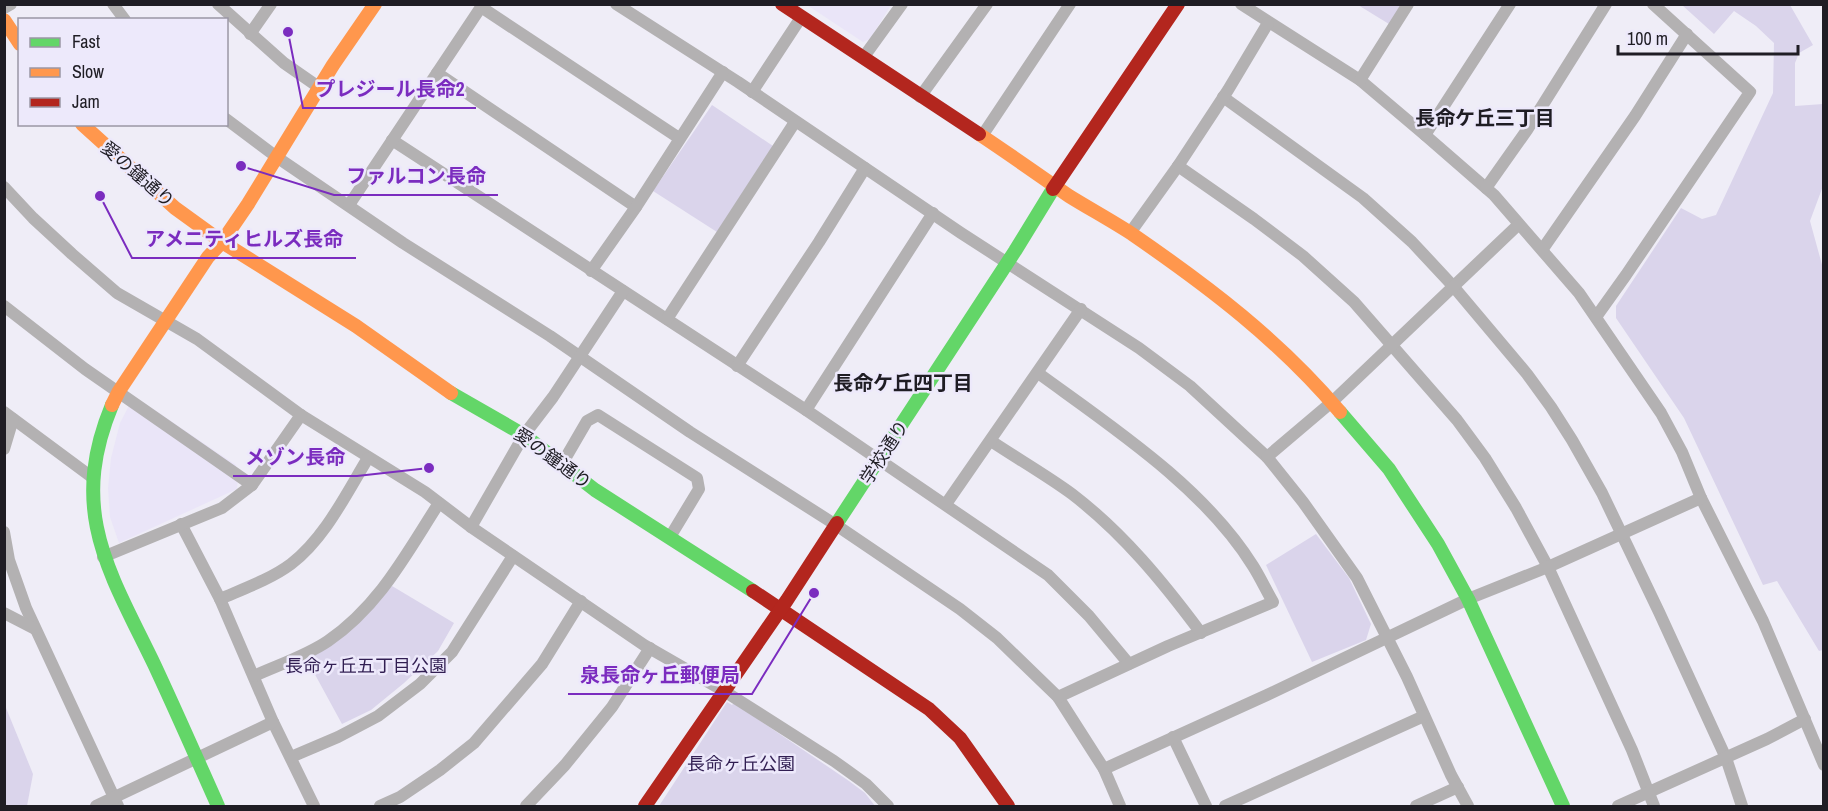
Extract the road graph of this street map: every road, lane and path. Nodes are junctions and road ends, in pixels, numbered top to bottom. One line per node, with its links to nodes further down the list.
1 (11, 4): 18 (street)
2 (113, 4): 19 (street)
3 (218, 4): 23 (street)
4 (271, 4): 23 (street)
5 (375, 4): 30 (street)
6 (616, 4): 27 (street)
7 (782, 4): 20 (street)
8 (902, 4): 26 (street)
9 (987, 4): 32 (street)
10 (1070, 4): 38 (street)
11 (1178, 4): 44 (street, 学校通り)
12 (1241, 4): 22 (street)
13 (1408, 4): 29 (street)
14 (1510, 4): 37 (street)
15 (1606, 4): 46 (street)
16 (1653, 4): 24 (street)
17 (482, 6): 28 (street); 39 (street)
18 (4, 8)
19 (124, 18)
20 (800, 19): 26 (street); 31 (street)
21 (4, 20): 25 (street)
22 (1268, 23): 29 (street); 33 (street)
23 (250, 34): 30 (street)
24 (1687, 34): 53 (street); 60 (street)
25 (18, 41)
26 (864, 58): 32 (street)
27 (723, 72): 31 (street); 39 (street)
28 (437, 73): 40 (street); 48 (street)
29 (1360, 80): 37 (street)
30 (320, 88): 41 (street)
31 (752, 92): 35 (street)
32 (920, 97): 38 (street)
33 (1223, 97): 42 (street); 56 (street)
34 (228, 120): 41 (street)
35 (795, 122): 43 (street); 61 (street)
36 (84, 126): 52 (street, 愛の鐘通り)
37 (1425, 135): 46 (street)
38 (981, 136): 44 (street)
39 (679, 138): 48 (street)
40 (392, 140): 47 (street); 55 (street)
41 (278, 158): 47 (street); 52 (street)
42 (1178, 166): 51 (street); 63 (street)
43 (865, 168): 49 (street); 65 (street)
44 (1055, 186): 51 (street); 54 (street, 学校通り)
45 (4, 187): 62 (street)
46 (1486, 188): 50 (street)
47 (349, 205): 64 (street)
48 (636, 207): 55 (street)
49 (933, 213): 54 (street); 69 (street)
50 (1518, 225): 53 (street); 56 (street)
51 (1130, 233): 68 (street)
52 (222, 242): 62 (street); 72 (street, 愛の鐘通り)
53 (1542, 250): 60 (street)
54 (1007, 263): 59 (street); 77 (street, 学校通り)
55 (591, 271): 57 (street)
56 (1454, 286): 63 (street); 88 (street)
57 (623, 291): 61 (street); 64 (street)
58 (4, 306): 67 (street)
59 (1081, 309): 66 (street); 75 (street)
60 (1596, 317): 81 (street)
61 (667, 320): 65 (street)
62 (167, 321): 67 (street); 71 (street)
63 (1392, 345): 68 (street); 92 (street)
64 (580, 356): 72 (street); 85 (street)
65 (736, 366): 69 (street)
66 (1038, 373): 73 (street); 99 (street)
67 (119, 391): 79 (street); 80 (street)
68 (1333, 400): 75 (street); 94 (street)
69 (806, 410): 77 (street)
70 (9, 415): 74 (street); 79 (street)
71 (300, 415): 76 (street); 80 (street)
72 (524, 435): 78 (street, 愛の鐘通り); 86 (street)
73 (991, 441): 83 (street); 99 (street)
74 (4, 449)
75 (1267, 456): 100 (street)
76 (368, 458): 82 (street); 93 (street)
77 (879, 460): 83 (street); 85 (street, 学校通り)
78 (562, 464): 89 (street, 愛の鐘通り); 89 (street)
79 (93, 478): 91 (street)
80 (252, 485): 84 (street)
81 (1701, 498): 88 (street); 107 (street)
82 (439, 503): 86 (street); 103 (street)
83 (946, 504): 102 (street)
84 (181, 524): 91 (street); 93 (street)
85 (836, 525): 96 (street, 学校通り); 105 (street)
86 (471, 527): 90 (street)
87 (4, 532): 98 (street)
88 (1621, 533): 92 (street); 112 (street)
89 (670, 537): 96 (street, 愛の鐘通り)
90 (513, 556): 95 (street); 110 (street)
91 (103, 557): 111 (street)
92 (1548, 567): 94 (street); 116 (street)
93 (220, 599): 103 (street)
94 (1468, 599): 100 (street); 131 (street)
95 (581, 601): 101 (street); 121 (street)
96 (781, 610): 104 (street, 学校通り); 125 (street, 愛の鐘通り)
97 (4, 613): 98 (street)
98 (35, 629): 117 (street)
99 (1201, 633): 102 (street)
100 (1387, 638): 106 (street); 109 (street)
101 (650, 648): 104 (street); 122 (street)
102 (1129, 664): 105 (street)
103 (254, 676): 108 (street)
104 (724, 691): 123 (street, 学校通り); 124 (street)
105 (1059, 697): 114 (street)
106 (1424, 716): 115 (street); 128 (street)
107 (1805, 719): 112 (street); 113 (street)
108 (273, 722): 110 (street); 111 (street)
109 (1173, 737): 114 (street); 127 (street)
110 (291, 757): 120 (street)
111 (198, 758): 117 (street); 119 (street)
112 (1726, 758): 116 (street); 134 (street)
113 (1824, 765)
114 (1104, 769): 126 (street)
115 (1458, 787): 129 (street); 130 (street)
116 (1649, 793): 132 (street); 133 (street)
117 (116, 802): 118 (street)
118 (96, 807)
119 (218, 807)
120 (314, 807)
121 (380, 807)
122 (526, 807)
123 (645, 807)
124 (888, 807)
125 (1008, 807)
126 (1120, 807)
127 (1206, 807)
128 (1225, 807)
129 (1416, 807)
130 (1468, 807)
131 (1563, 807)
132 (1618, 807)
133 (1654, 807)
134 (1742, 807)

